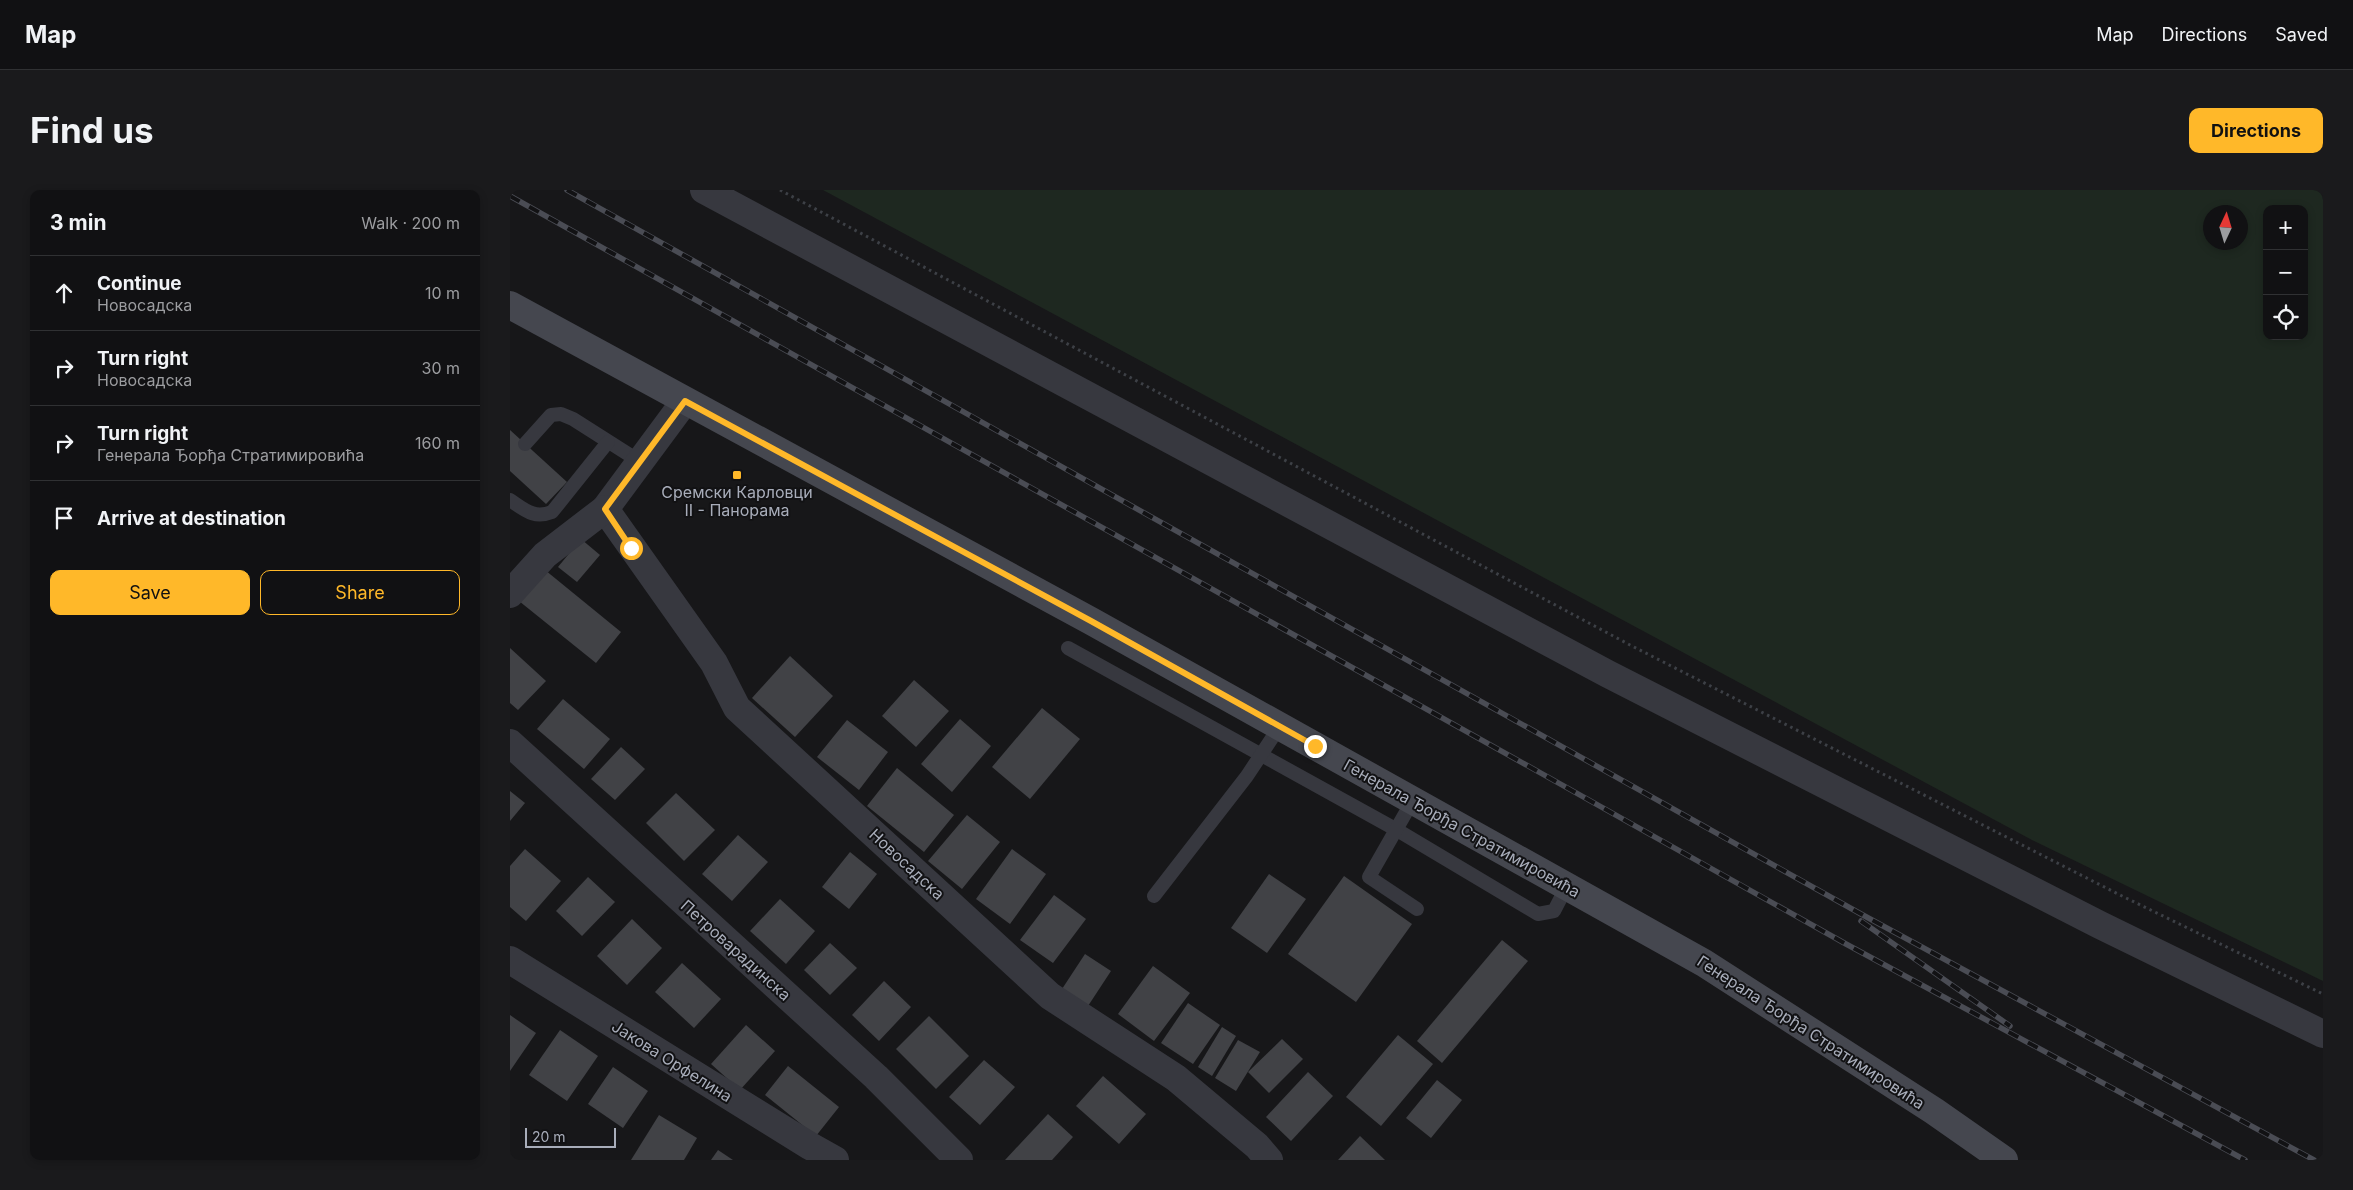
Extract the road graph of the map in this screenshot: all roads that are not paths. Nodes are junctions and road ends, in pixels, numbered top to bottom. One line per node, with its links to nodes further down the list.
1 (704, 190): 20 (street)
2 (510, 305): 3 (main road, Генерала Ђорђа Стратимировића)
3 (685, 401): 6 (street); 11 (main road, Генерала Ђорђа Стратимировића)
4 (608, 442): 5 (lane); 6 (lane); 7 (lane)
5 (525, 444)
6 (640, 461): 8 (street)
7 (510, 500)
8 (605, 509): 9 (street); 23 (street, Новосадска)
9 (510, 594)
10 (1068, 648): 13 (lane)
11 (1280, 726): 13 (lane); 14 (main road, Генерала Ђорђа Стратимировића)
12 (510, 743): 22 (street, Петроварадинска)
13 (1261, 755): 15 (lane); 17 (lane)
14 (1413, 800): 15 (lane); 16 (main road, Генерала Ђорђа Стратимировића)
15 (1397, 830): 16 (lane); 18 (lane)
16 (1567, 886): 24 (main road, Генерала Ђорђа Стратимировића)
17 (1154, 896)
18 (1417, 909)
19 (510, 960): 21 (street, Јакова Орфелина)
20 (2323, 1034)
21 (836, 1160)
22 (959, 1160)
23 (1269, 1160)
24 (2004, 1160)

